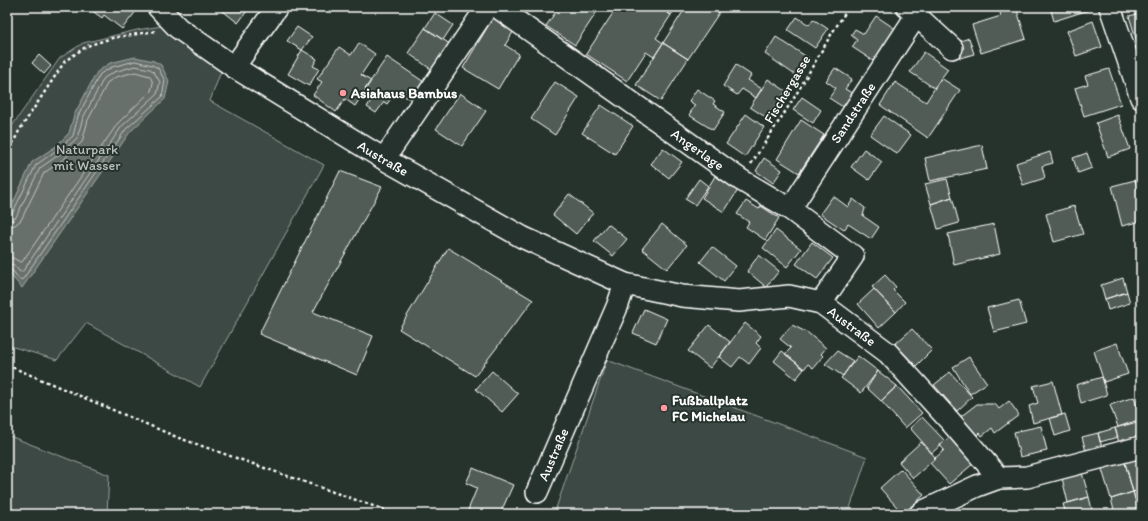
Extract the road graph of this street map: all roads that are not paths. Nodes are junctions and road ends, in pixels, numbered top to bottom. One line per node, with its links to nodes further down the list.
1 (158, 7): 8 (street, Austraße)
2 (277, 7): 8 (street)
3 (487, 7): 10 (street)
4 (497, 7): 11 (street, Angerlage)
5 (1110, 7): 9 (street)
6 (911, 11): 7 (street); 11 (street, Sandstraße)
7 (952, 48)
8 (234, 67): 10 (street, Austraße)
9 (1141, 98)
10 (384, 159): 12 (street, Austraße)
11 (790, 209): 13 (street, Angerlage)
12 (625, 284): 13 (street, Austraße); 16 (street, Austraße)
13 (821, 303): 15 (street, Austraße)
14 (1141, 446): 15 (street)
15 (999, 478): 17 (street)
16 (537, 492)
17 (920, 514)

